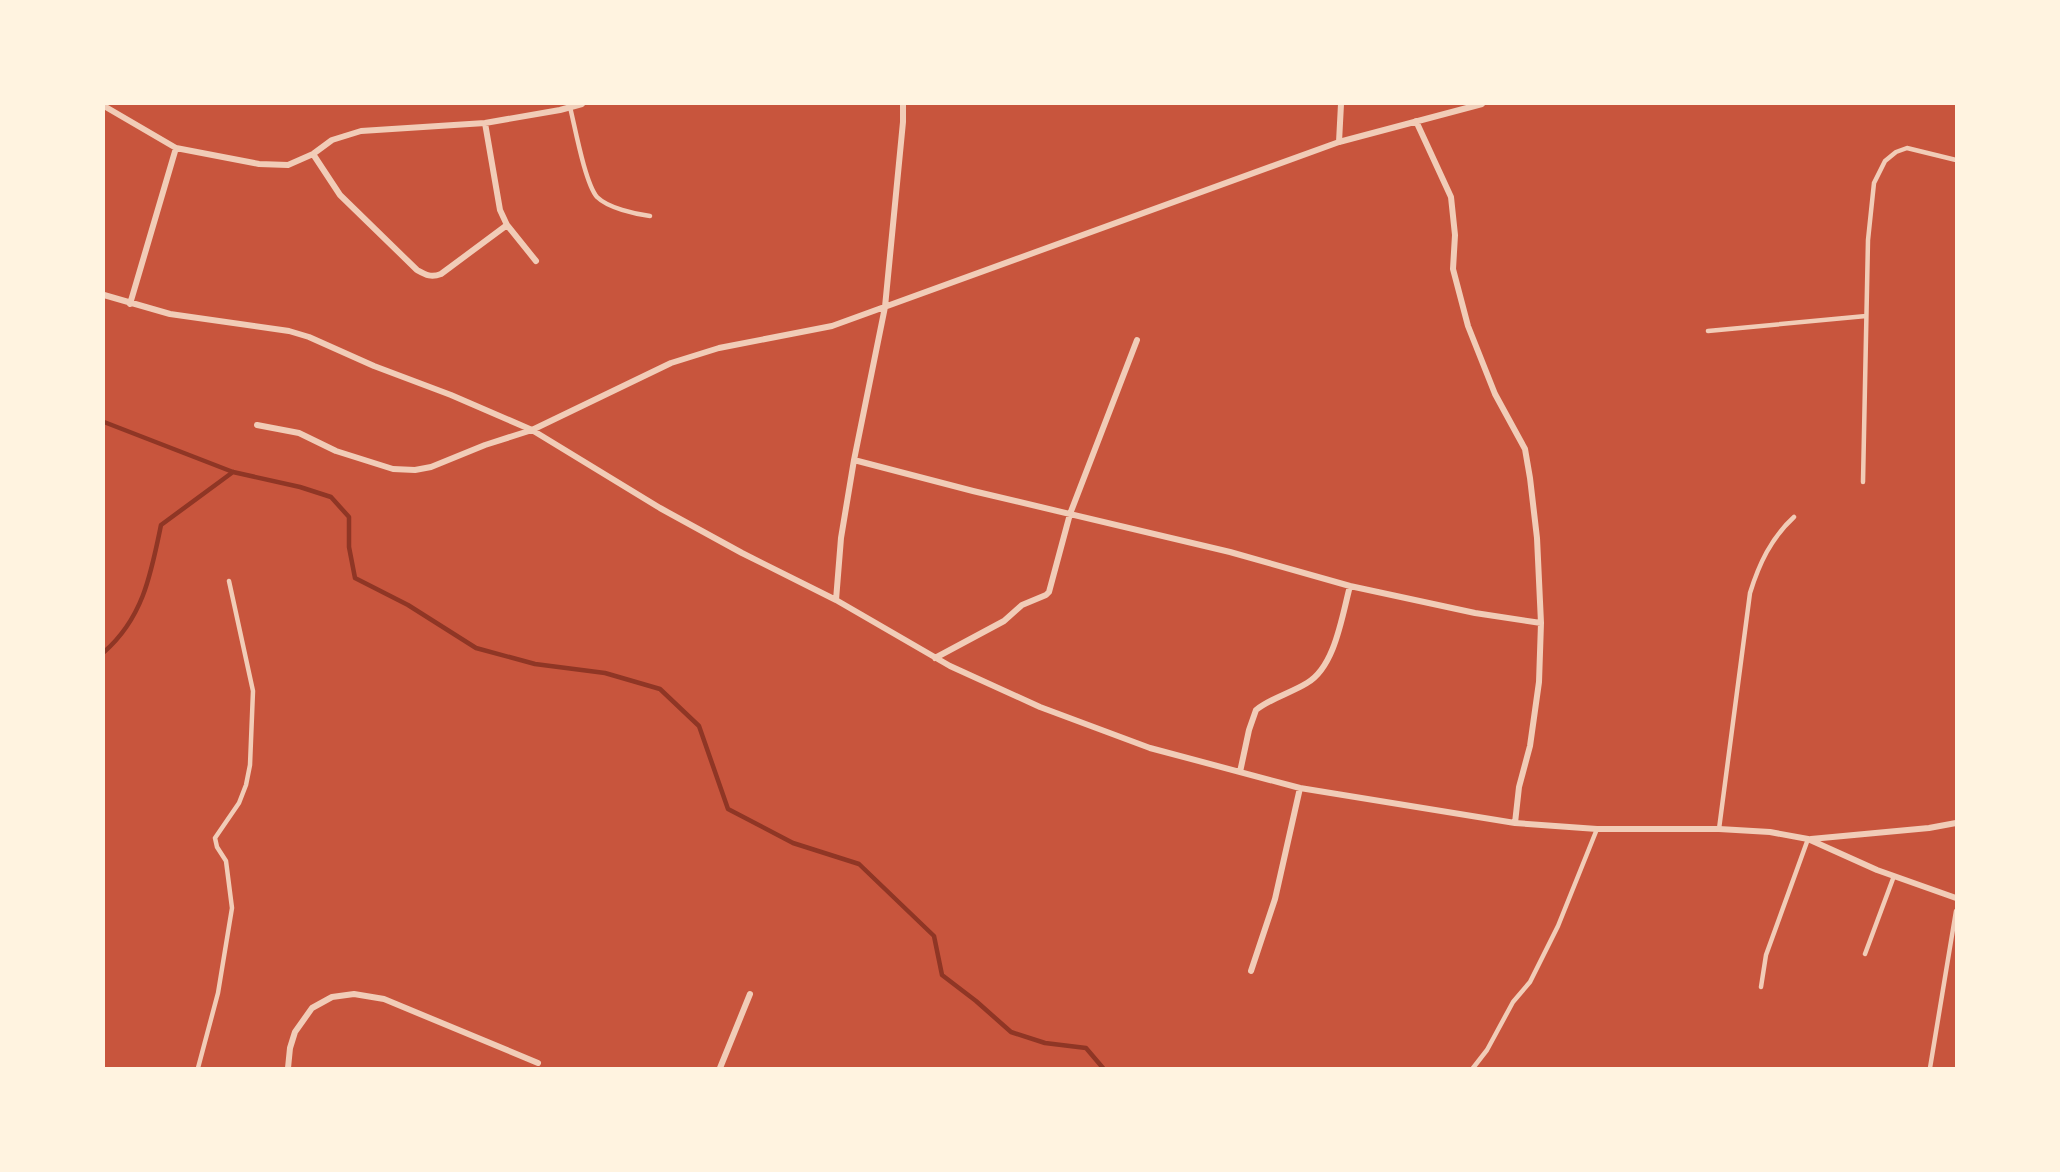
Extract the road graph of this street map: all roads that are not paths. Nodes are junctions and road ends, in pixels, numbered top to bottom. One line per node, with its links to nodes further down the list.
1 (582, 104): 6 (street)
2 (903, 104): 18 (street)
3 (1341, 104): 9 (street)
4 (1482, 104): 7 (street)
5 (109, 106): 10 (street)
6 (570, 107): 8 (street); 13 (lane)
7 (1416, 121): 9 (street); 31 (street)
8 (486, 123): 11 (street); 14 (street)
9 (1339, 141): 18 (street)
10 (176, 148): 11 (street); 17 (street)
11 (314, 154): 14 (street)
12 (1956, 160): 19 (lane)
13 (650, 216)
14 (507, 225): 15 (street)
15 (536, 261)
16 (104, 295): 17 (street)
17 (130, 304): 23 (street)
18 (885, 307): 23 (street); 24 (street)
19 (1866, 316): 20 (lane); 25 (lane)
20 (1708, 332)
21 (1137, 340): 26 (street)
22 (256, 424): 23 (street)
23 (532, 430): 30 (street)
24 (854, 460): 26 (street); 30 (street)
25 (1863, 482)
26 (1070, 514): 29 (street); 32 (street)
27 (1794, 517): 38 (lane)
28 (229, 581): 48 (lane)
29 (1350, 586): 31 (street); 33 (street)
30 (836, 600): 32 (street)
31 (1541, 623): 35 (street)
32 (934, 658): 33 (street)
33 (1240, 772): 34 (street)
34 (1300, 788): 35 (street); 44 (street)
35 (1515, 823): 37 (street)
36 (1956, 823): 39 (street)
37 (1597, 829): 38 (street); 51 (lane)
38 (1719, 829): 39 (street)
39 (1808, 839): 40 (street); 45 (lane)
40 (1894, 876): 41 (street); 43 (lane)
41 (1956, 898)
42 (1956, 912): 52 (lane)
43 (1865, 954)
44 (1251, 971)
45 (1761, 987)
46 (750, 994): 50 (street)
47 (538, 1063): 49 (street)
48 (198, 1068)
49 (288, 1068)
50 (720, 1068)
51 (1473, 1068)
52 (1930, 1068)

